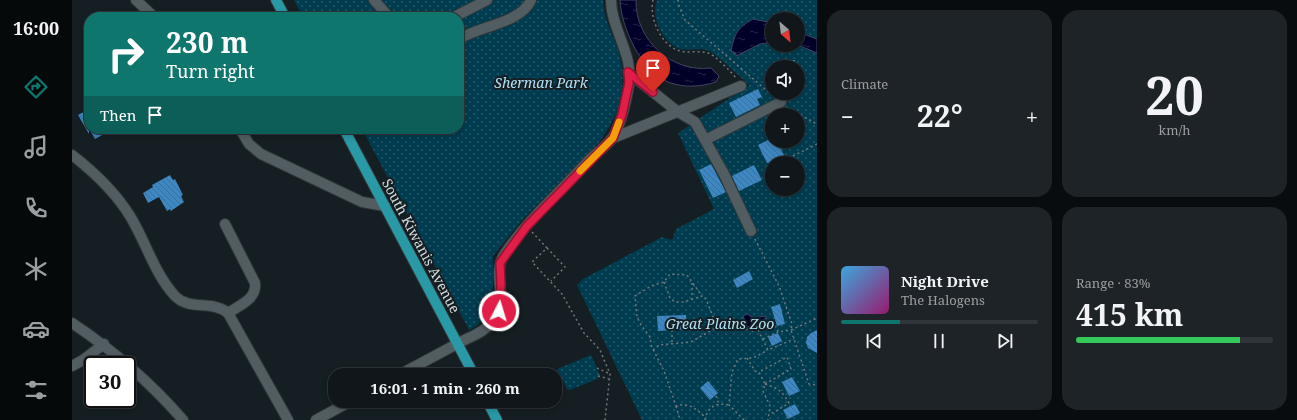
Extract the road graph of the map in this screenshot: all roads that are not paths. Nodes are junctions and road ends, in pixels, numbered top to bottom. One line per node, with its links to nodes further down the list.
1 (136, 0): 7 (street)
2 (276, 0): 8 (main road)
3 (374, 0): 9 (street)
4 (487, 0): 10 (street)
5 (531, 0): 11 (street)
6 (611, 0): 12 (street)
7 (149, 12)
8 (282, 12)
9 (385, 12)
10 (464, 12)
11 (464, 36)
12 (628, 72): 15 (street); 18 (street)
13 (741, 86): 15 (street)
14 (781, 102): 19 (street)
15 (678, 112): 18 (street); 19 (street)
16 (243, 134): 21 (street)
17 (347, 134): 21 (main road, South Kiwanis Avenue)
18 (613, 138): 27 (street)
19 (707, 139): 23 (street)
20 (72, 155): 24 (street)
21 (385, 206): 27 (main road, South Kiwanis Avenue)
22 (225, 224): 24 (street)
23 (751, 231)
24 (228, 313): 34 (street)
25 (72, 323): 26 (street)
26 (104, 344): 28 (street); 33 (street)
27 (457, 344): 29 (street); 30 (main road, South Kiwanis Avenue)
28 (72, 366)
29 (412, 368)
30 (470, 368)
31 (338, 408): 35 (street)
32 (491, 408): 36 (main road)
33 (183, 420)
34 (288, 420)
35 (316, 420)
36 (497, 420)

